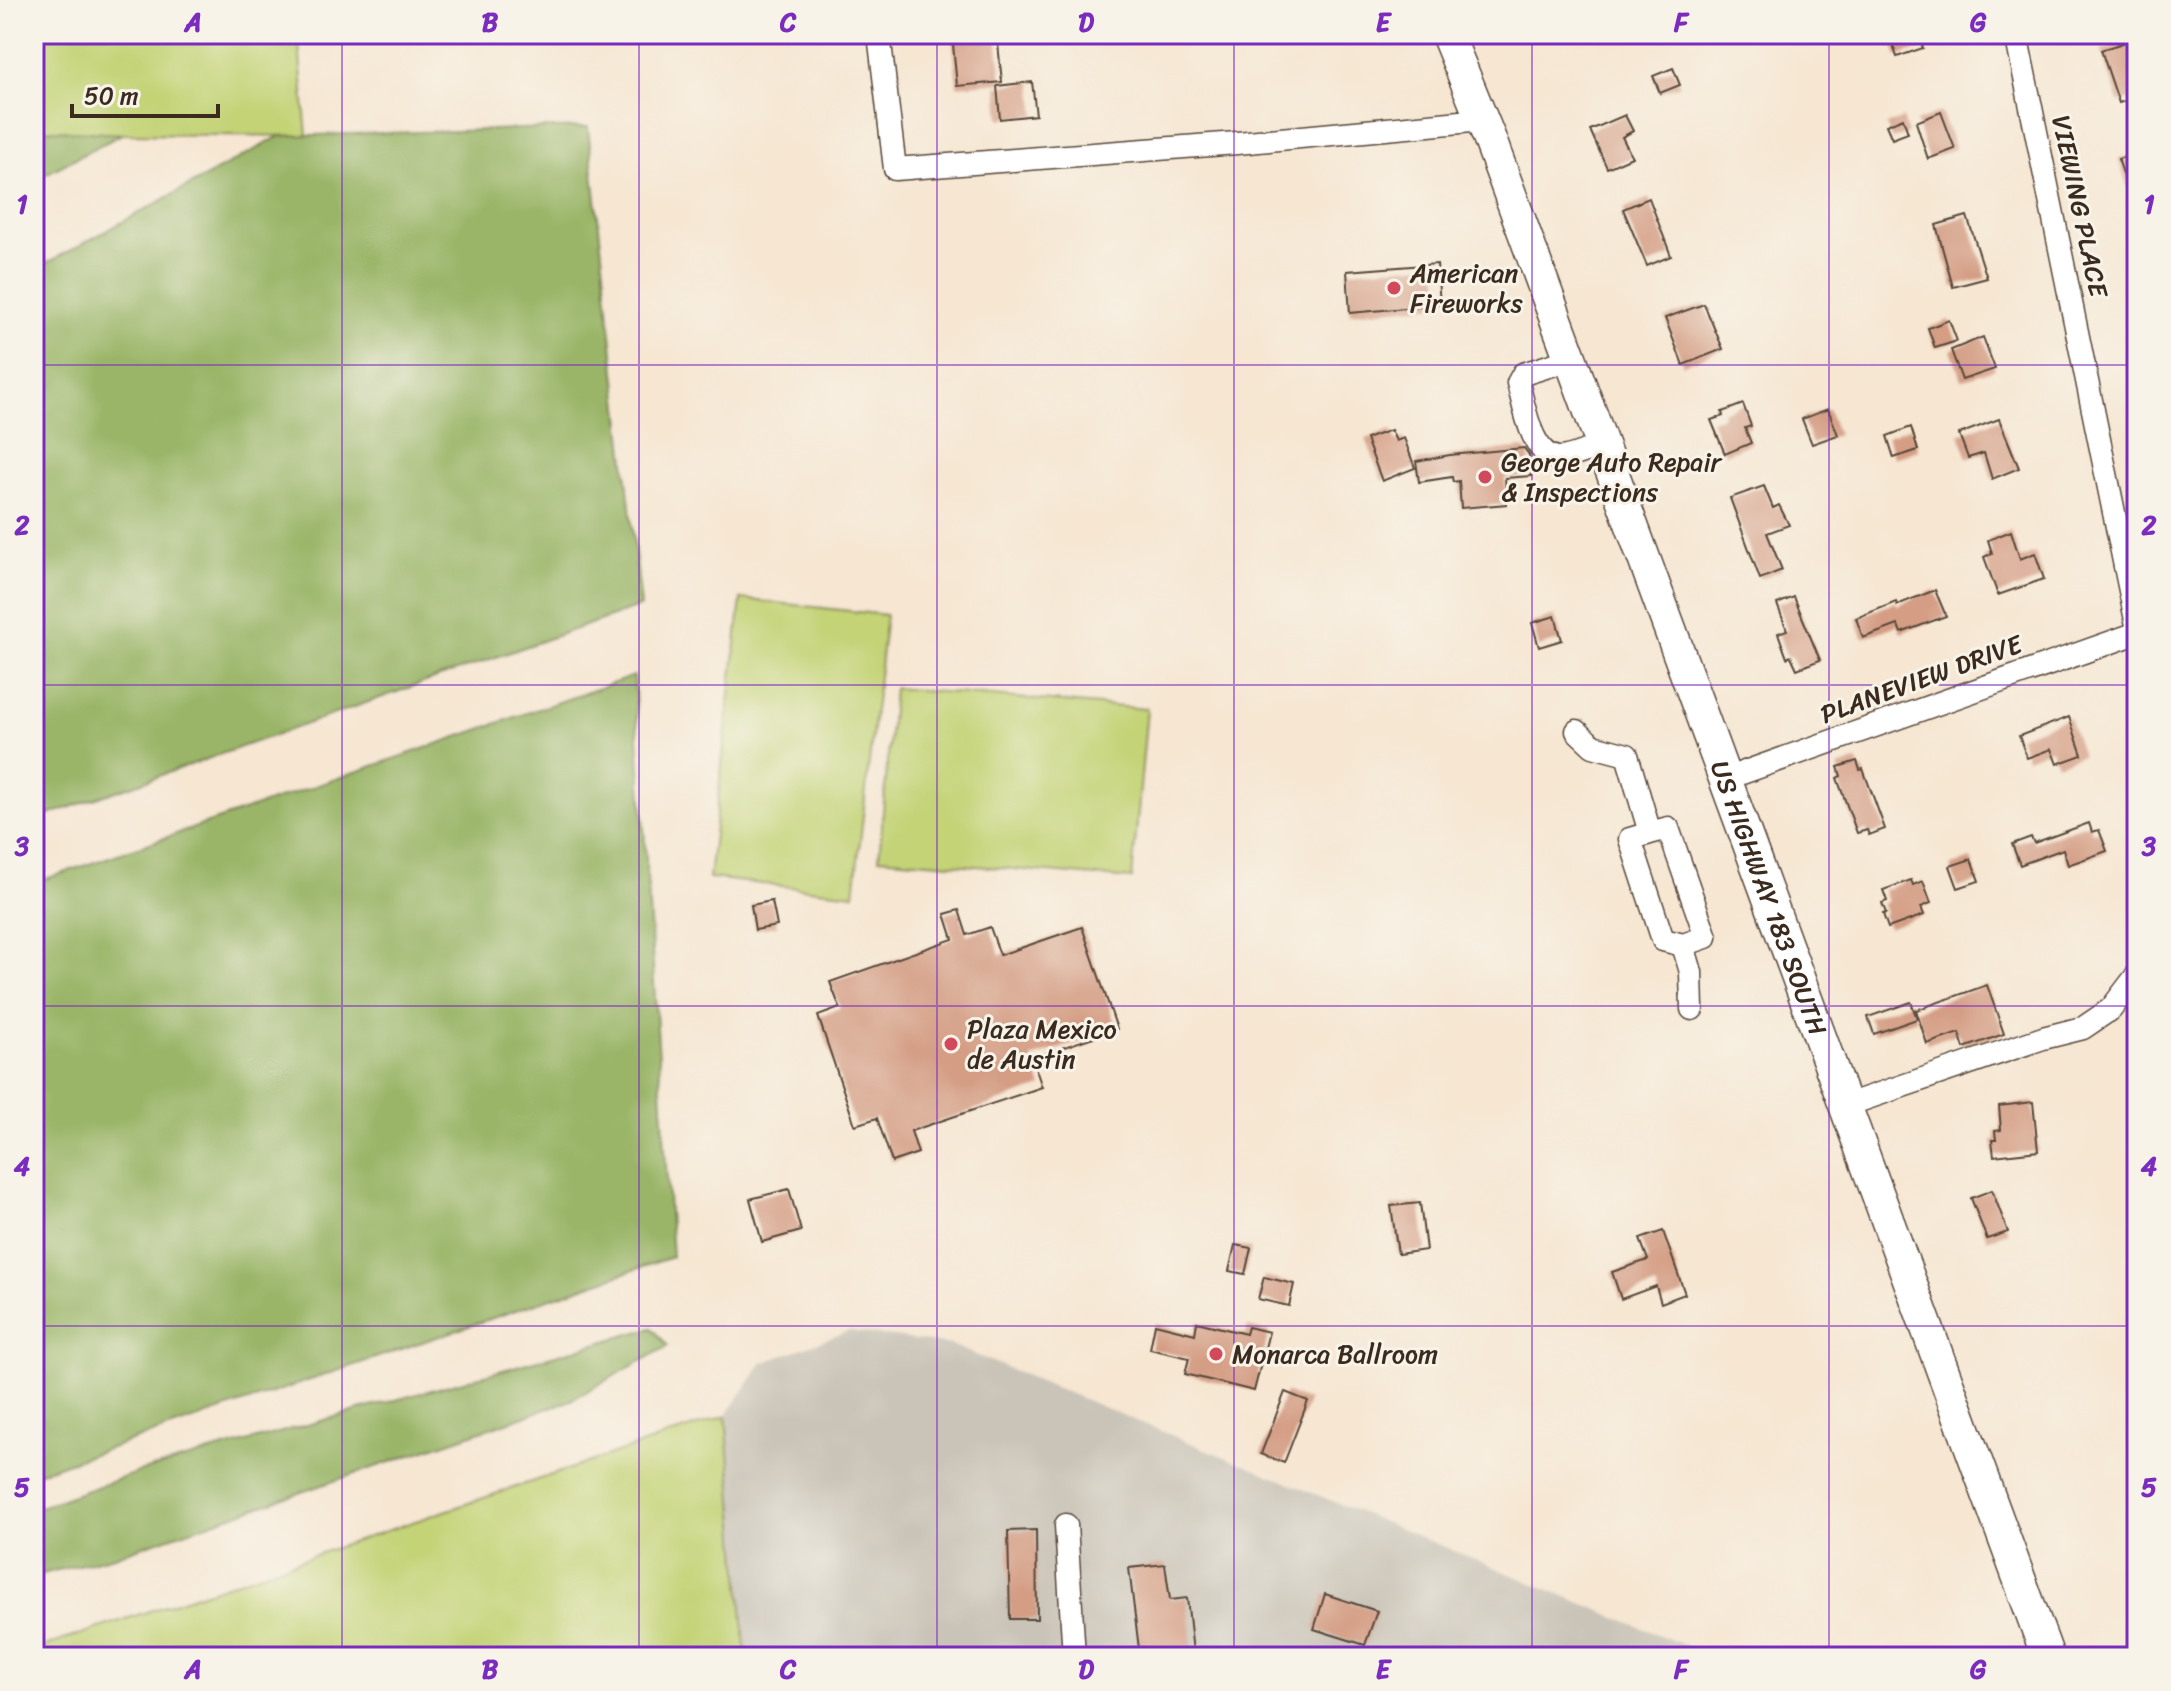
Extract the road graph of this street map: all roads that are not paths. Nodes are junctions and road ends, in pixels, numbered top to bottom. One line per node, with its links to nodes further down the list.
1 (879, 34): 5 (street)
2 (1447, 34): 5 (highway, US HIGHWAY 183 SOUTH)
3 (1470, 34): 5 (highway, US HIGHWAY 183 SOUTH)
4 (2016, 34): 8 (street, VIEWING PLACE)
5 (1486, 128): 6 (highway, US HIGHWAY 183 SOUTH)
6 (1571, 359): 7 (highway, US HIGHWAY 183 SOUTH); 7 (street)
7 (1602, 445): 11 (highway, US HIGHWAY 183 SOUTH)
8 (2137, 625)
9 (2137, 633): 11 (street, PLANEVIEW DRIVE)
10 (1577, 731): 12 (street)
11 (1725, 779): 16 (highway, US HIGHWAY 183 SOUTH)
12 (1650, 833): 13 (street); 13 (street)
13 (1683, 945): 15 (street)
14 (2137, 975): 16 (street)
15 (1692, 1009)
16 (1844, 1106): 19 (highway, US HIGHWAY 183 SOUTH)
17 (1066, 1525): 18 (street)
18 (1074, 1657)
19 (2048, 1657)

